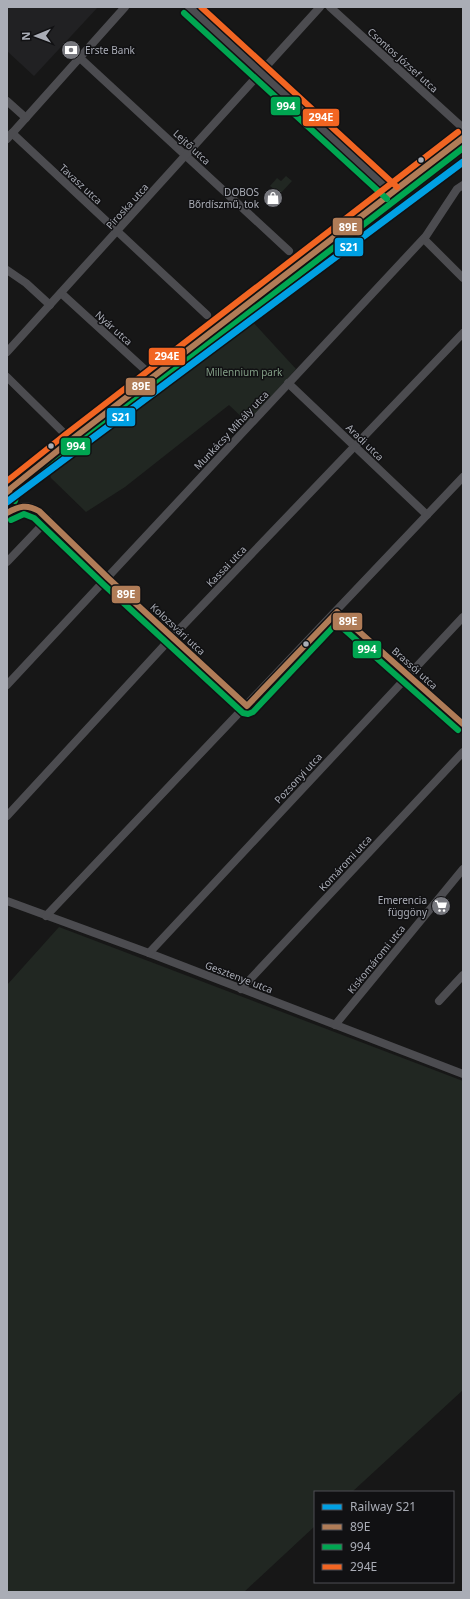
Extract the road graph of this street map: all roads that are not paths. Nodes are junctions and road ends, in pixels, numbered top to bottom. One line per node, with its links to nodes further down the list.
1 (125, 7): 5 (street)
2 (189, 7): 6 (street)
3 (320, 7): 6 (street, Piroska utca)
4 (330, 7): 9 (street, Csontos József utca)
5 (80, 58): 8 (street); 12 (street, Lejtő utca)
6 (261, 72): 12 (street, Piroska utca); 14 (street)
7 (7, 101): 8 (street)
8 (26, 118): 10 (street)
9 (463, 128)
10 (10, 136): 15 (street, Tavasz utca)
11 (463, 138): 14 (main road)
12 (186, 156): 15 (street, Piroska utca); 17 (street, Lejtő utca)
13 (463, 185): 16 (street, Munkácsy Mihály utca)
14 (392, 193): 26 (main road)
15 (118, 231): 20 (street, Piroska utca); 22 (street, Tavasz utca)
16 (424, 239): 19 (street); 27 (street, Munkácsy Mihály utca)
17 (289, 251)
18 (7, 270): 21 (street)
19 (463, 278)
20 (61, 293): 21 (street, Piroska utca); 26 (street, Nyár utca)
21 (50, 305): 24 (street, Piroska utca)
22 (207, 315)
23 (463, 333): 29 (street, Kassai utca)
24 (7, 352)
25 (7, 377): 28 (street)
26 (153, 377): 28 (main road)
27 (288, 383): 29 (street, Aradi utca); 37 (street, Munkácsy Mihály utca)
28 (71, 440): 31 (main road)
29 (355, 446): 34 (street, Aradi utca); 40 (street, Kassai utca)
30 (463, 477): 34 (street)
31 (8, 493): 32 (street, Kolozsvári utca)
32 (25, 505): 33 (street); 35 (street, Kolozsvári utca)
33 (7, 513)
34 (427, 515): 38 (street)
35 (48, 519): 36 (street); 37 (street, Kolozsvári utca)
36 (7, 562)
37 (108, 578): 40 (street, Kolozsvári utca); 42 (street, Munkácsy Mihály utca)
38 (337, 612): 41 (street, Brassói utca); 43 (street)
39 (463, 617): 41 (street, Pozsonyi utca)
40 (172, 637): 43 (street, Kolozsvári utca); 46 (street, Kassai utca)
41 (408, 676): 44 (street, Brassói utca); 50 (street, Pozsonyi utca)
42 (7, 685)
43 (247, 706): 49 (street)
44 (463, 724)
45 (463, 752): 52 (street, Komáromi utca)
46 (7, 816)
47 (463, 869): 54 (street, Kiskomáromi utca)
48 (7, 901): 49 (street, Gesztenye utca)
49 (46, 916): 50 (street, Gesztenye utca)
50 (149, 953): 52 (street, Gesztenye utca)
51 (463, 975): 53 (street)
52 (241, 989): 54 (street, Gesztenye utca)
53 (439, 1001)
54 (335, 1025): 55 (street, Gesztenye utca)
55 (463, 1074)

